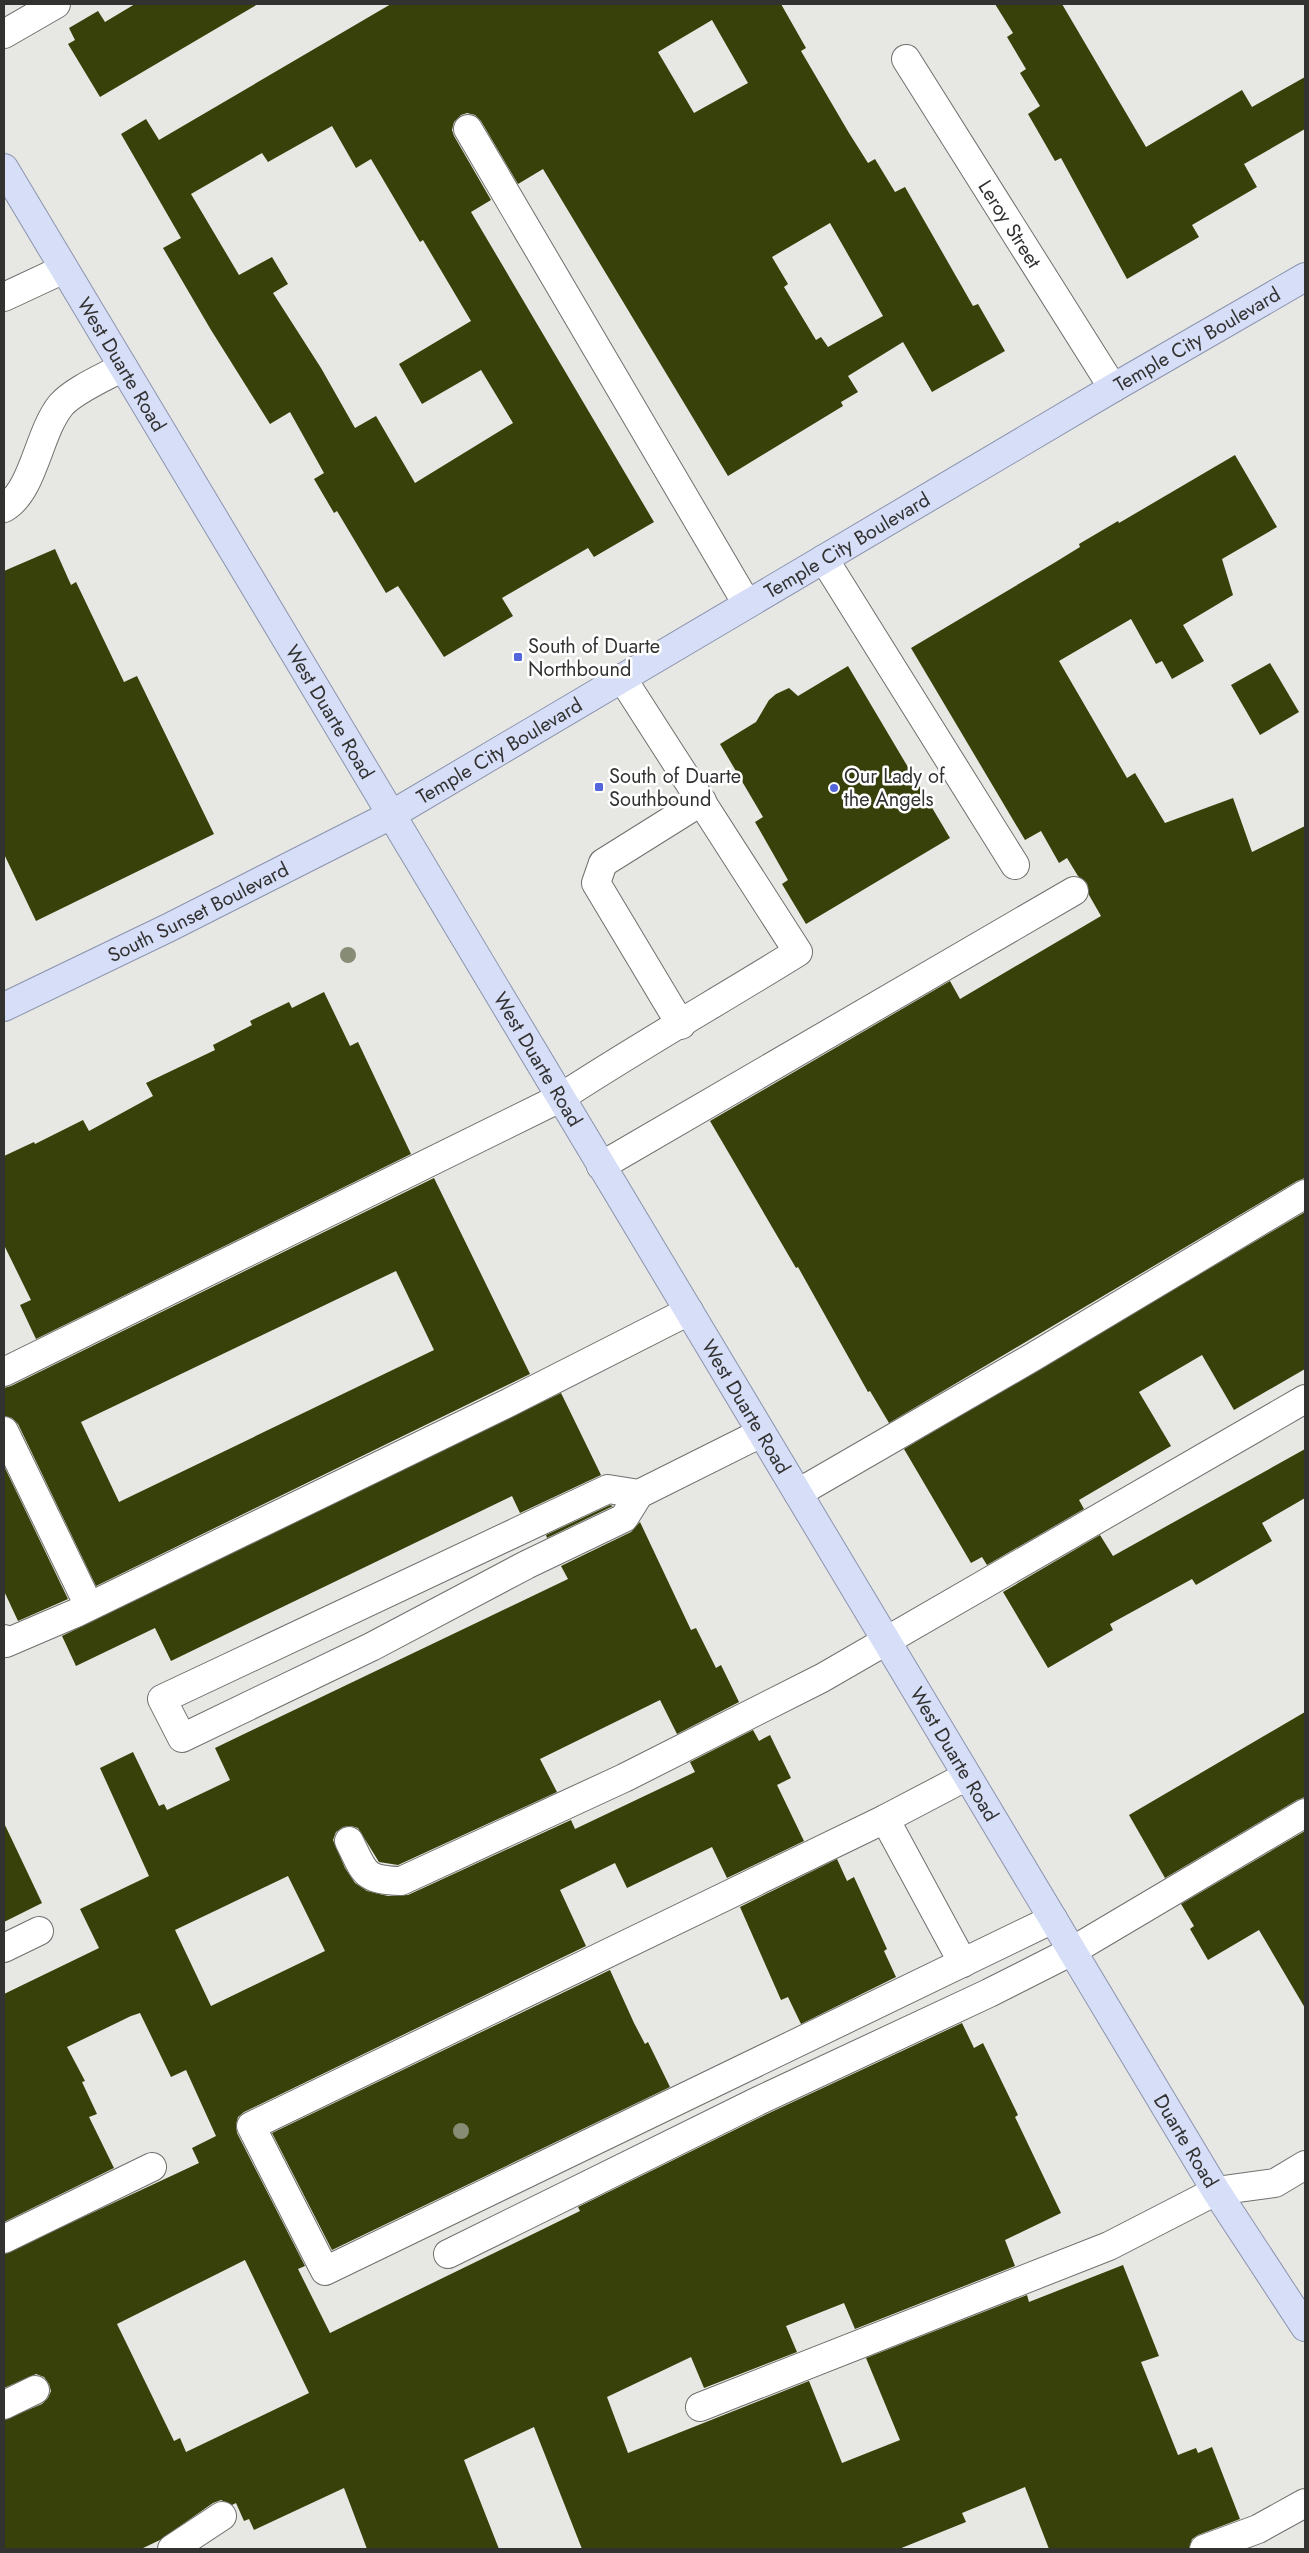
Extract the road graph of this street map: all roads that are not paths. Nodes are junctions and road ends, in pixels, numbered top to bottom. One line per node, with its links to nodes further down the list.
1 (56, 4): 2 (street)
2 (4, 34)
3 (906, 59): 10 (street, Leroy Street)
4 (468, 129): 13 (street)
5 (4, 168): 6 (main road, West Duarte Road)
6 (64, 269): 8 (street); 9 (main road, West Duarte Road)
7 (1305, 277): 10 (main road, Temple City Boulevard)
8 (4, 298)
9 (123, 367): 11 (street); 16 (main road, West Duarte Road)
10 (1113, 388): 12 (main road, Temple City Boulevard)
11 (4, 508)
12 (824, 559): 13 (main road, Temple City Boulevard); 17 (street)
13 (747, 604): 14 (main road, Temple City Boulevard)
14 (622, 678): 15 (street); 16 (main road, Temple City Boulevard)
15 (702, 801): 20 (street); 20 (street)
16 (391, 815): 19 (main road, South Sunset Boulevard); 21 (main road, West Duarte Road)
17 (1015, 865)
18 (1074, 891): 22 (street)
19 (4, 1008)
20 (681, 1024): 21 (street)
21 (560, 1098): 22 (main road, West Duarte Road); 25 (street)
22 (601, 1166): 24 (main road, West Duarte Road)
23 (1305, 1194): 29 (street)
24 (689, 1312): 28 (main road, West Duarte Road); 31 (street)
25 (4, 1372)
26 (1305, 1399): 33 (street)
27 (4, 1431): 31 (street)
28 (762, 1433): 29 (main road, West Duarte Road); 30 (street)
29 (798, 1493): 33 (main road, West Duarte Road)
30 (639, 1494): 30 (street)
31 (89, 1606): 32 (street)
32 (4, 1639)
33 (886, 1642): 34 (main road, West Duarte Road); 37 (street)
34 (967, 1776): 36 (street); 38 (main road, West Duarte Road)
35 (1305, 1813): 41 (street)
36 (885, 1819): 42 (street); 42 (street)
37 (349, 1841)
38 (1053, 1919): 41 (main road, West Duarte Road); 42 (street)
39 (39, 1931): 40 (street)
40 (4, 1948)
41 (1072, 1951): 45 (main road, Duarte Road); 47 (street)
42 (962, 1963)
43 (1305, 2165): 45 (street)
44 (152, 2167): 46 (street)
45 (1216, 2191): 48 (main road, Duarte Road); 51 (street)
46 (4, 2239)
47 (448, 2254)
48 (1305, 2327)
49 (35, 2390): 50 (street)
50 (4, 2405)
51 (700, 2407)
52 (1305, 2502): 55 (street)
53 (222, 2516): 54 (street)
54 (172, 2549)
55 (1204, 2549)

